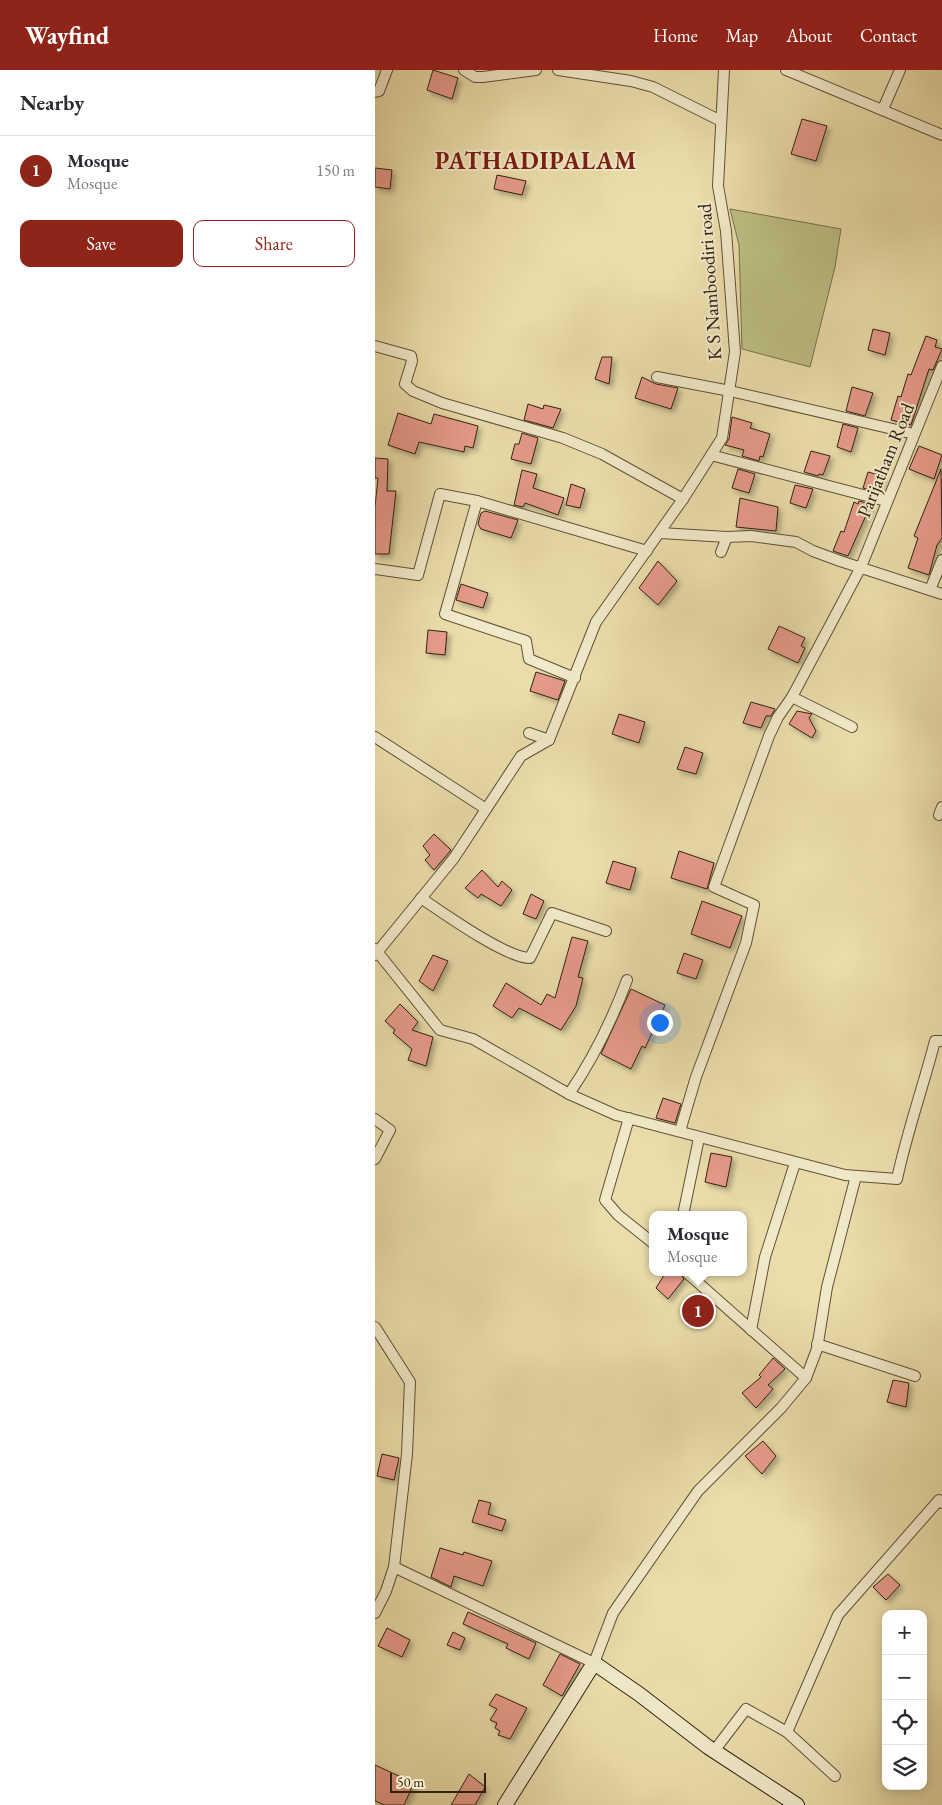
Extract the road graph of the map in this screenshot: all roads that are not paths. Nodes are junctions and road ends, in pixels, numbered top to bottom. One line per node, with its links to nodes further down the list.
1 (387, 70): 9 (street)
2 (464, 70): 3 (street)
3 (536, 70)
4 (558, 70): 8 (street)
5 (723, 70): 11 (street, K S Namboodiri road)
6 (786, 70): 10 (street)
7 (901, 70): 10 (street)
8 (588, 73): 11 (street)
9 (375, 92)
10 (883, 109): 12 (street)
11 (721, 121): 16 (street, K S Namboodiri road)
12 (942, 135)
13 (375, 346): 19 (street)
14 (942, 366): 17 (street, Parijatham Road)
15 (657, 377): 16 (street)
16 (730, 391): 17 (street); 18 (street, K S Namboodiri road)
17 (914, 434): 21 (street, Parijatham Road)
18 (711, 455): 19 (street, K S Namboodiri road); 21 (street)
19 (683, 499): 22 (street, K S Namboodiri road)
20 (477, 501): 24 (street); 28 (street); 31 (street)
21 (886, 501): 27 (street, Parijatham Road)
22 (660, 533): 23 (street); 24 (street, K S Namboodiri road)
23 (727, 537): 25 (street); 27 (street)
24 (647, 551): 31 (street, K S Namboodiri road)
25 (721, 552)
26 (942, 560): 29 (street)
27 (861, 568): 29 (street); 32 (street, Parijatham Road)
28 (375, 569)
29 (930, 590): 30 (street)
30 (942, 594)
31 (575, 678): 36 (street, K S Namboodiri road)
32 (792, 697): 33 (street); 46 (street, Parijatham Road)
33 (852, 727)
34 (529, 733): 36 (street)
35 (375, 737): 37 (street)
36 (549, 740): 37 (street)
37 (486, 810): 38 (street)
38 (421, 898): 39 (street); 40 (street)
39 (606, 931)
40 (376, 952): 43 (street)
41 (627, 980): 43 (street)
42 (942, 1041): 50 (street)
43 (569, 1094): 44 (street)
44 (629, 1118): 46 (street); 52 (street)
45 (375, 1119): 48 (street)
46 (680, 1131): 47 (street)
47 (699, 1138): 49 (street); 51 (street)
48 (375, 1159)
49 (795, 1163): 50 (street); 55 (street)
50 (856, 1176): 56 (street)
51 (684, 1211)
52 (649, 1240)
53 (690, 1276): 55 (street)
54 (375, 1327): 60 (street)
55 (751, 1330): 58 (street)
56 (817, 1344): 57 (street); 58 (street)
57 (915, 1376)
58 (806, 1378): 62 (street)
59 (941, 1500): 63 (street)
60 (394, 1568): 61 (street); 62 (street)
61 (375, 1613)
62 (594, 1663): 64 (main road); 66 (main road)
63 (787, 1732): 64 (street); 65 (street)
64 (714, 1751): 67 (main road)
65 (835, 1776)
66 (505, 1805)
67 (797, 1805)

